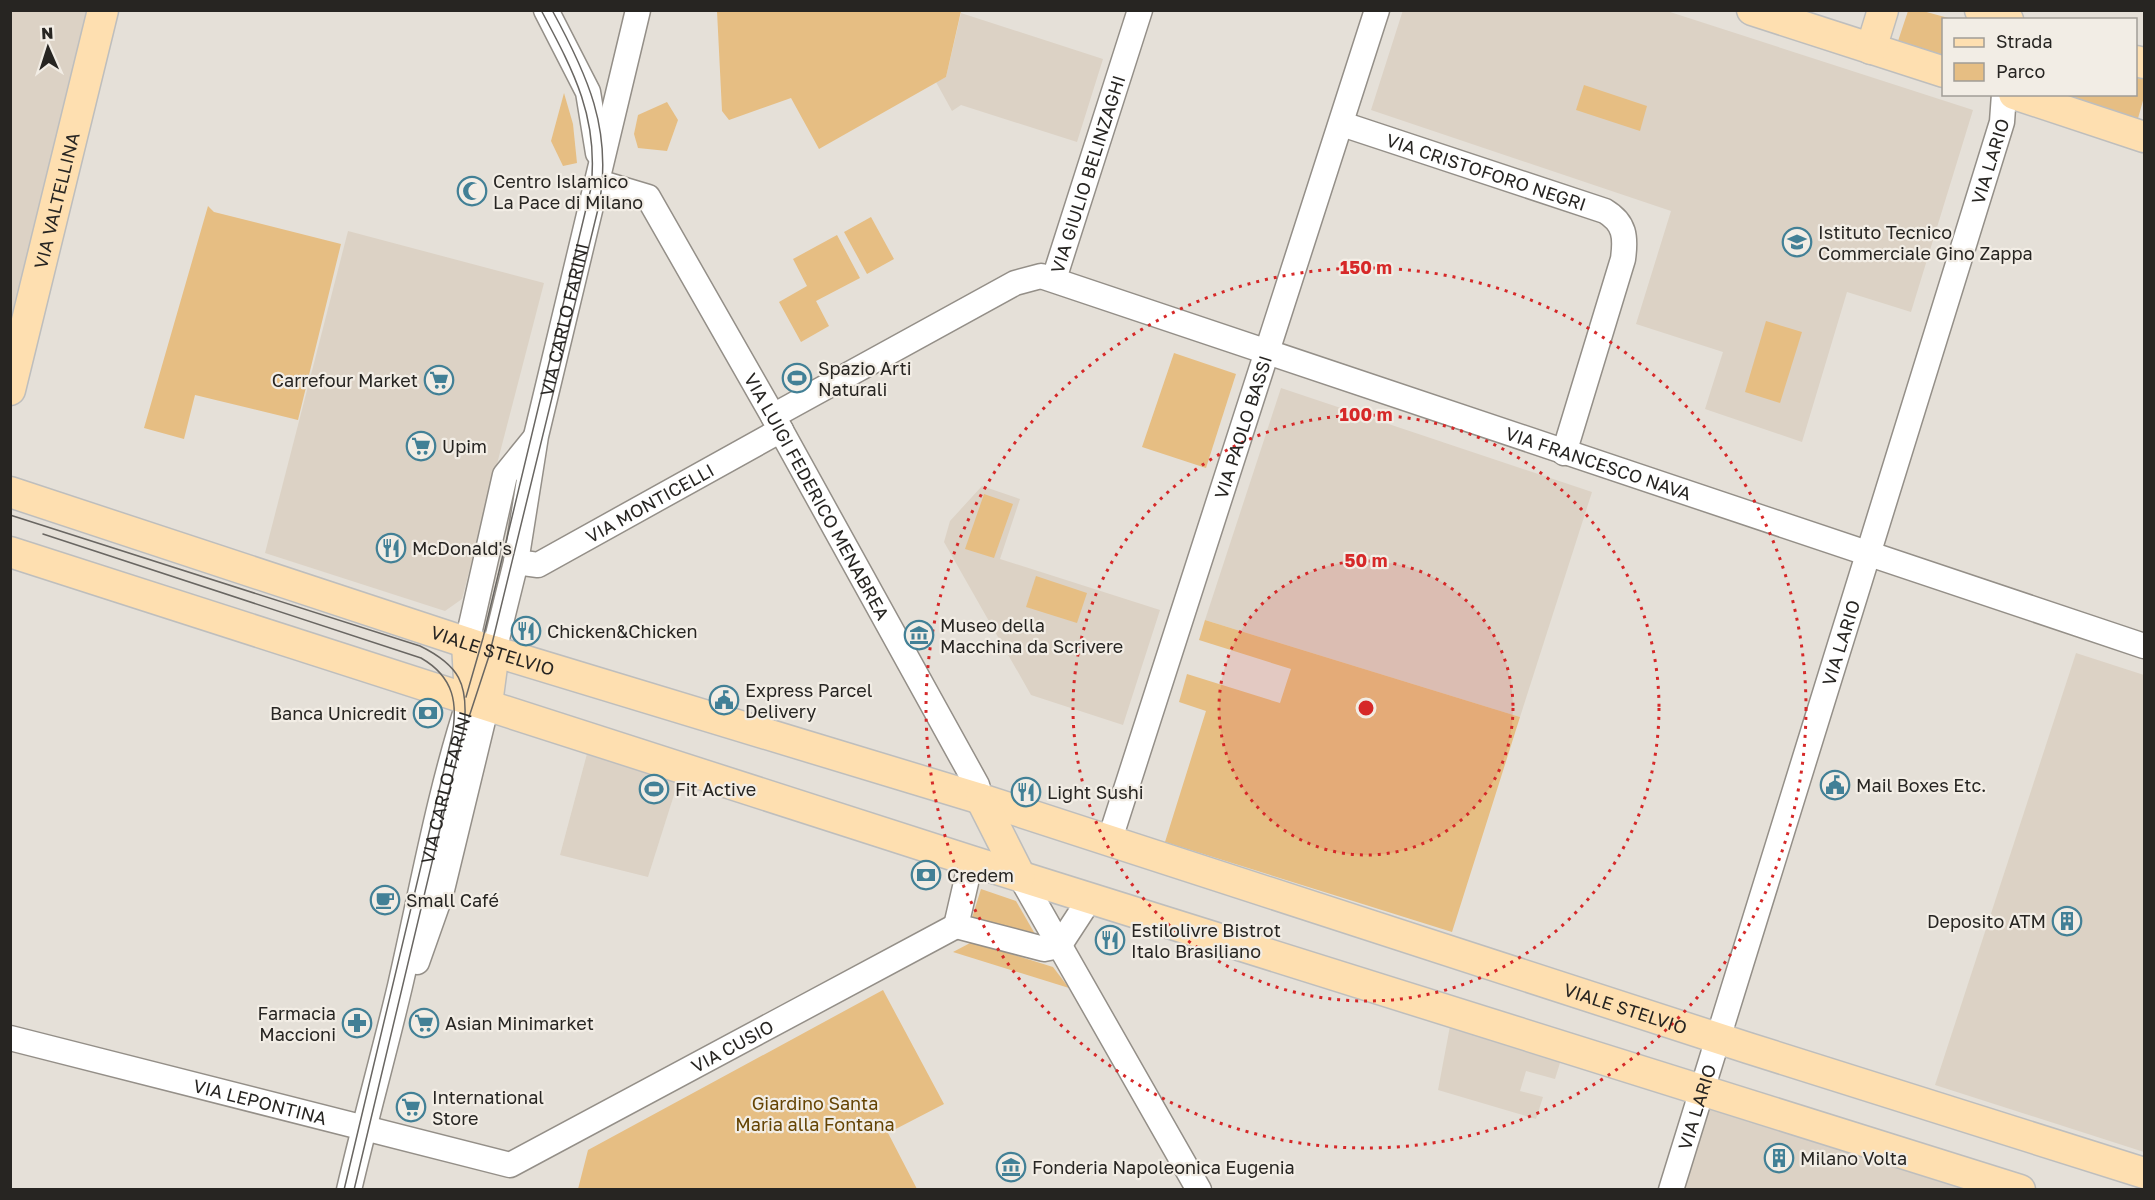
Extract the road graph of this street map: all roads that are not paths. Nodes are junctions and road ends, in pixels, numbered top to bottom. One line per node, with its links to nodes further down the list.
1 (103, 10): 17 (main road, VIA VALTELLINA)
2 (546, 10): 14 (street)
3 (638, 10): 14 (street)
4 (1140, 10): 15 (street, VIA GIULIO BELINZAGHI)
5 (1377, 10): 12 (street, VIA PAOLO BASSI)
6 (1752, 10): 8 (main road)
7 (1883, 10): 8 (main road)
8 (1871, 49): 9 (main road)
9 (1942, 71)
10 (2004, 96): 23 (street, VIA LARIO)
11 (2020, 96): 13 (main road)
12 (1342, 124): 16 (street, VIA PAOLO BASSI); 20 (street, VIA CRISTOFORO NEGRI)
13 (2145, 137)
14 (596, 193): 18 (street, VIA LUIGI FEDERICO MENABREA); 19 (street, VIA CARLO FARINI)
15 (1054, 279): 16 (street, VIA FRANCESCO NAVA); 18 (street, VIA GIULIO BELINZAGHI)
16 (1268, 352): 20 (street, VIA FRANCESCO NAVA); 29 (street, VIA PAOLO BASSI)
17 (10, 390)
18 (777, 423): 24 (street, VIA MONTICELLI); 28 (street, VIA LUIGI FEDERICO MENABREA)
19 (536, 436): 24 (street, VIA CARLO FARINI); 26 (street, VIA CARLO FARINI)
20 (1564, 453): 23 (street, VIA FRANCESCO NAVA)
21 (10, 492): 26 (main road, VIALE STELVIO)
22 (10, 552): 27 (main road)
23 (1868, 553): 25 (street, VIA FRANCESCO NAVA); 36 (street, VIA LARIO)
24 (516, 562): 26 (street, VIA CARLO FARINI)
25 (2145, 646)
26 (481, 647): 27 (main road, VIA CARLO FARINI); 28 (main road, VIALE STELVIO)
27 (478, 701): 30 (main road); 38 (street, VIA CARLO FARINI)
28 (981, 799): 29 (main road, VIALE STELVIO); 30 (main road); 31 (main road)
29 (1109, 842): 36 (main road, VIALE STELVIO)
30 (971, 861): 31 (main road); 33 (street)
31 (1020, 876): 32 (main road); 34 (street)
32 (1091, 897): 34 (street); 37 (main road)
33 (956, 926): 34 (street); 39 (street, VIA CUSIO)
34 (1059, 946): 42 (street)
35 (10, 1038): 38 (street, VIA LEPONTINA)
36 (1718, 1038): 37 (street, VIA LARIO); 40 (main road, VIALE STELVIO)
37 (1701, 1089): 43 (street, VIA LARIO); 44 (main road)
38 (364, 1128): 39 (street, VIA LEPONTINA); 41 (street, VIA CARLO FARINI)
39 (510, 1165)
40 (2145, 1173)
41 (349, 1190)
42 (1199, 1190)
43 (1671, 1190)
44 (2020, 1190)

